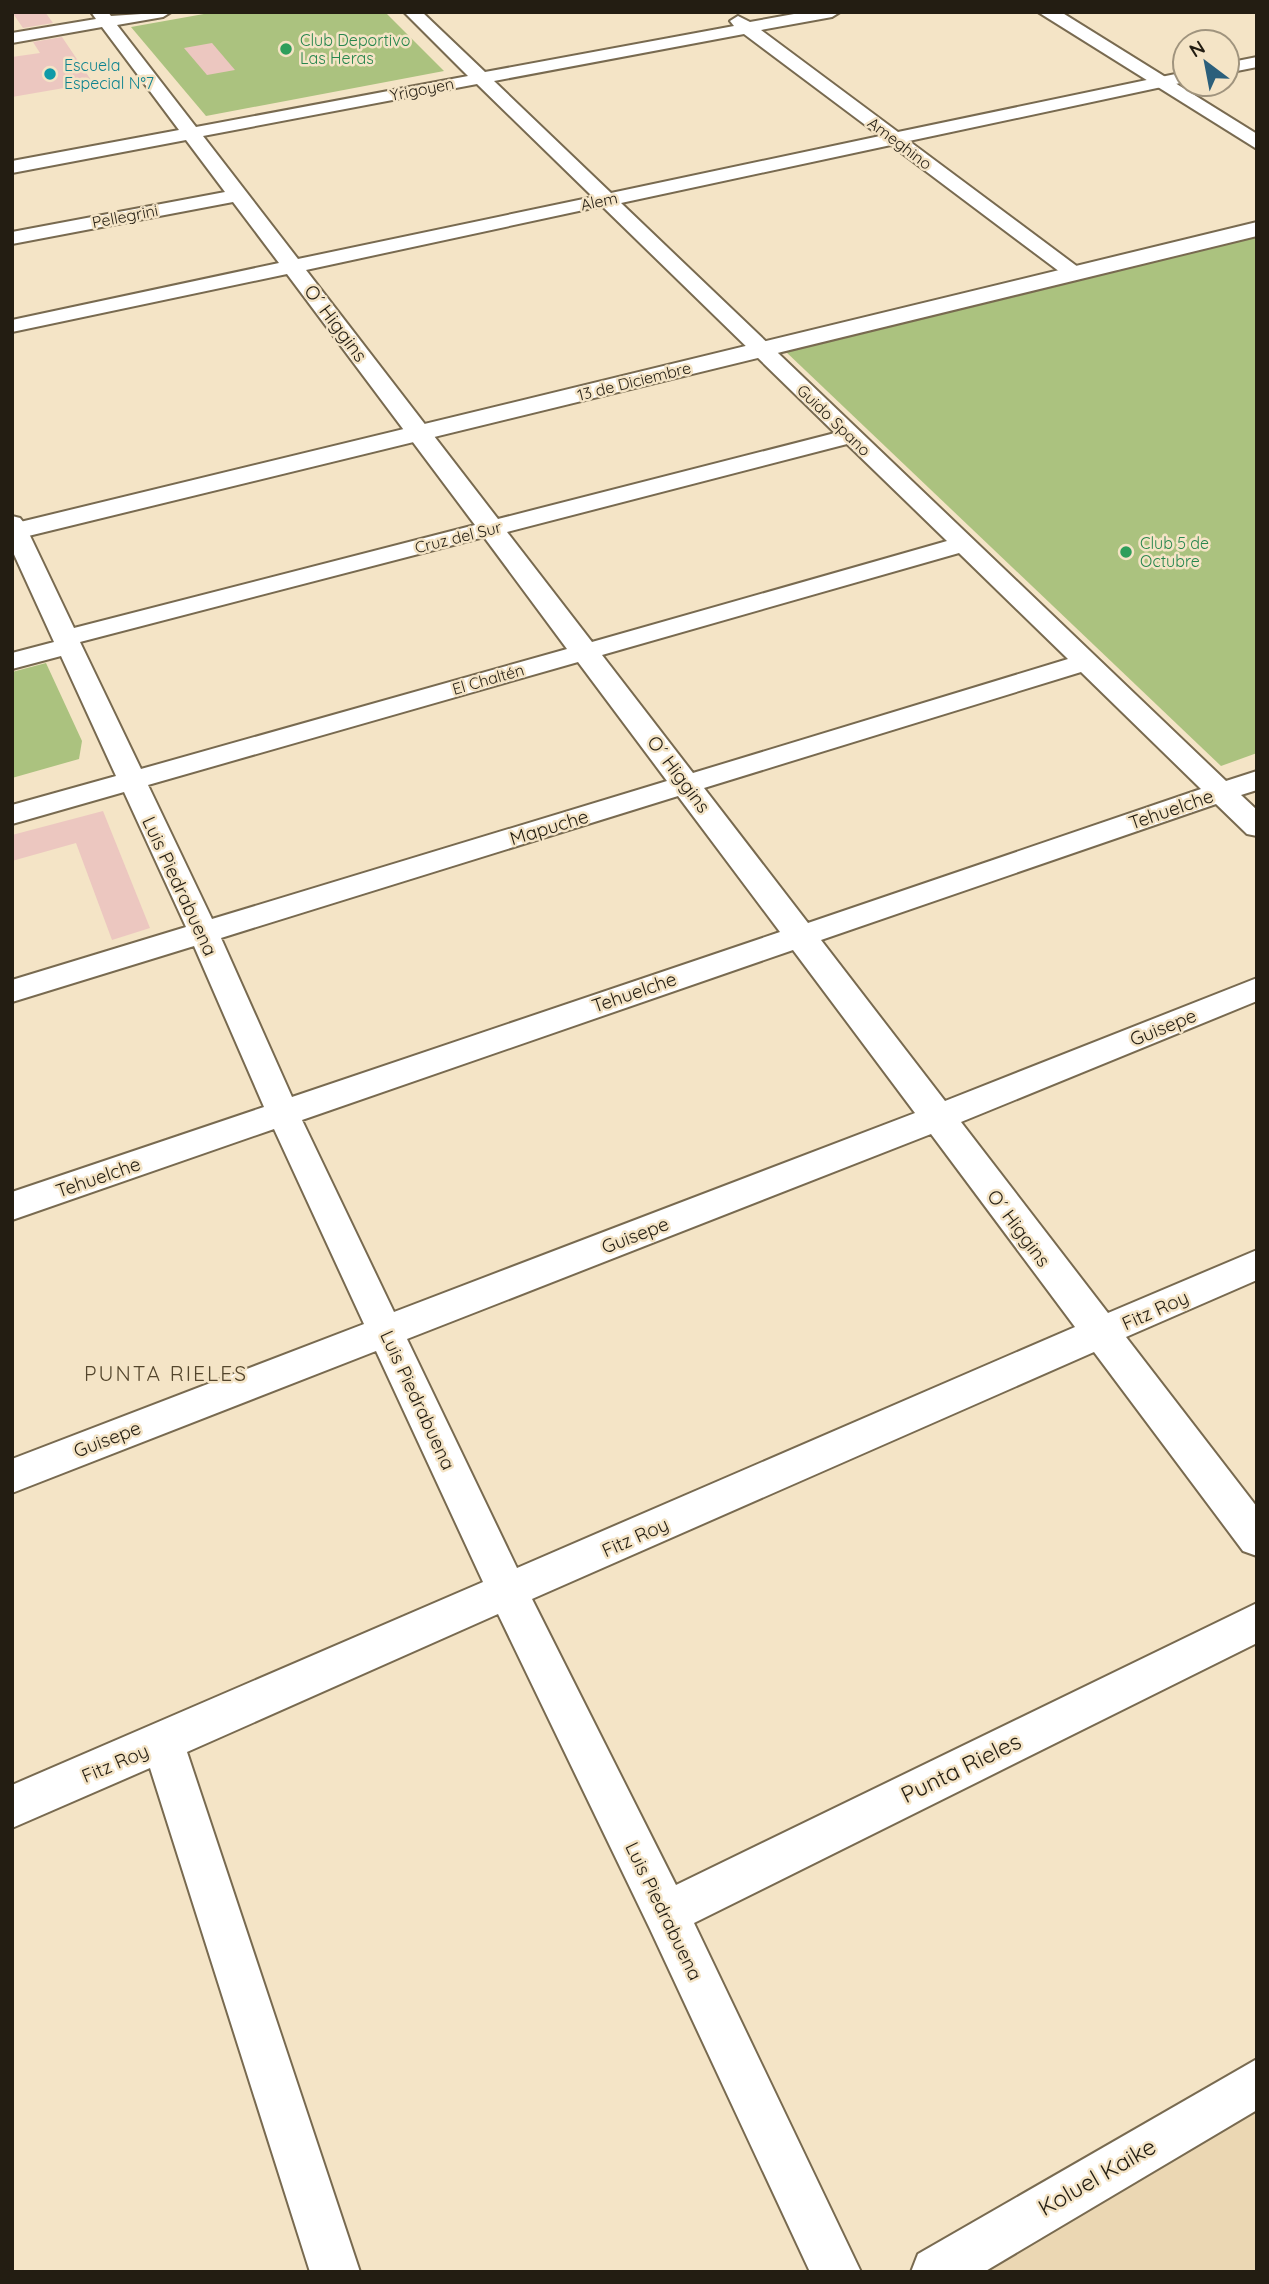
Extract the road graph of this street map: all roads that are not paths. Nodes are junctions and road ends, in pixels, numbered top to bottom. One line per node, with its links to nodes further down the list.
1 (163, 12): 6 (street)
2 (412, 12): 9 (street, Guido Spano)
3 (726, 12): 7 (street, Ameghino)
4 (832, 12): 7 (street, Yrigoyen)
5 (1046, 12): 11 (street)
6 (103, 17): 8 (street); 12 (street, O´ Higgins)
7 (748, 28): 9 (street, Yrigoyen); 13 (street, Ameghino)
8 (12, 38)
9 (481, 78): 12 (street, Yrigoyen); 17 (street, Guido Spano)
10 (1171, 80): 11 (street, Alem)
11 (1160, 83): 13 (street, Alem); 14 (street)
12 (191, 133): 15 (street, Yrigoyen); 16 (street, O´ Higgins)
13 (895, 139): 17 (street, Alem); 21 (street, Ameghino)
14 (1257, 143)
15 (12, 167)
16 (238, 195): 19 (street, Pellegrini); 20 (street, O´ Higgins)
17 (606, 200): 20 (street, Alem); 23 (street, Guido Spano)
18 (1257, 229): 21 (street, 13 de Diciembre)
19 (12, 238)
20 (292, 266): 22 (street, Alem); 24 (street, O´ Higgins)
21 (1074, 274): 23 (street, 13 de Diciembre)
22 (12, 326)
23 (762, 350): 24 (street, 13 de Diciembre); 25 (street, Guido Spano)
24 (419, 433): 26 (street, O´ Higgins); 27 (street, 13 de Diciembre)
25 (851, 436): 26 (street, Cruz del Sur); 28 (street, Guido Spano)
26 (492, 528): 29 (street, Cruz del Sur); 30 (street, O´ Higgins)
27 (13, 529): 29 (street, Luis Piedrabuena)
28 (964, 544): 30 (street, El Chaltén); 32 (street, Guido Spano)
29 (66, 642): 31 (street, Cruz del Sur); 34 (street, Luis Piedrabuena)
30 (585, 651): 34 (street, El Chaltén); 35 (street, O´ Higgins)
31 (12, 661)
32 (1086, 663): 35 (street, Mapuche); 36 (street, Guido Spano)
33 (1257, 780): 36 (street, Tehuelche)
34 (130, 782): 37 (street, El Chaltén); 39 (street, Luis Piedrabuena)
35 (687, 785): 39 (street, Mapuche); 40 (street, O´ Higgins)
36 (1221, 792): 38 (street, Guido Spano); 40 (street, Tehuelche)
37 (12, 815)
38 (1257, 827)
39 (203, 932): 42 (street, Mapuche); 43 (street, Luis Piedrabuena)
40 (801, 934): 43 (street, Tehuelche); 44 (street, O´ Higgins)
41 (1257, 989): 44 (street, Guisepe)
42 (12, 991)
43 (283, 1114): 45 (street, Tehuelche); 47 (street, Luis Piedrabuena)
44 (936, 1118): 47 (street, Guisepe); 48 (street, O´ Higgins)
45 (12, 1206)
46 (1257, 1264): 48 (street, Fitz Roy)
47 (386, 1332): 49 (street, Guisepe); 51 (street, Luis Piedrabuena)
48 (1100, 1334): 50 (street, O´ Higgins); 51 (street, Fitz Roy)
49 (12, 1476)
50 (1257, 1538)
51 (508, 1592): 53 (street, Fitz Roy); 55 (street, Luis Piedrabuena)
52 (1257, 1622): 55 (street, Punta Rieles)
53 (163, 1742): 54 (street, Fitz Roy); 57 (street)
54 (12, 1807)
55 (666, 1913): 58 (street, Luis Piedrabuena)
56 (1257, 2083): 59 (street, Koluel Kaike)
57 (335, 2272)
58 (836, 2272)
59 (936, 2272)

